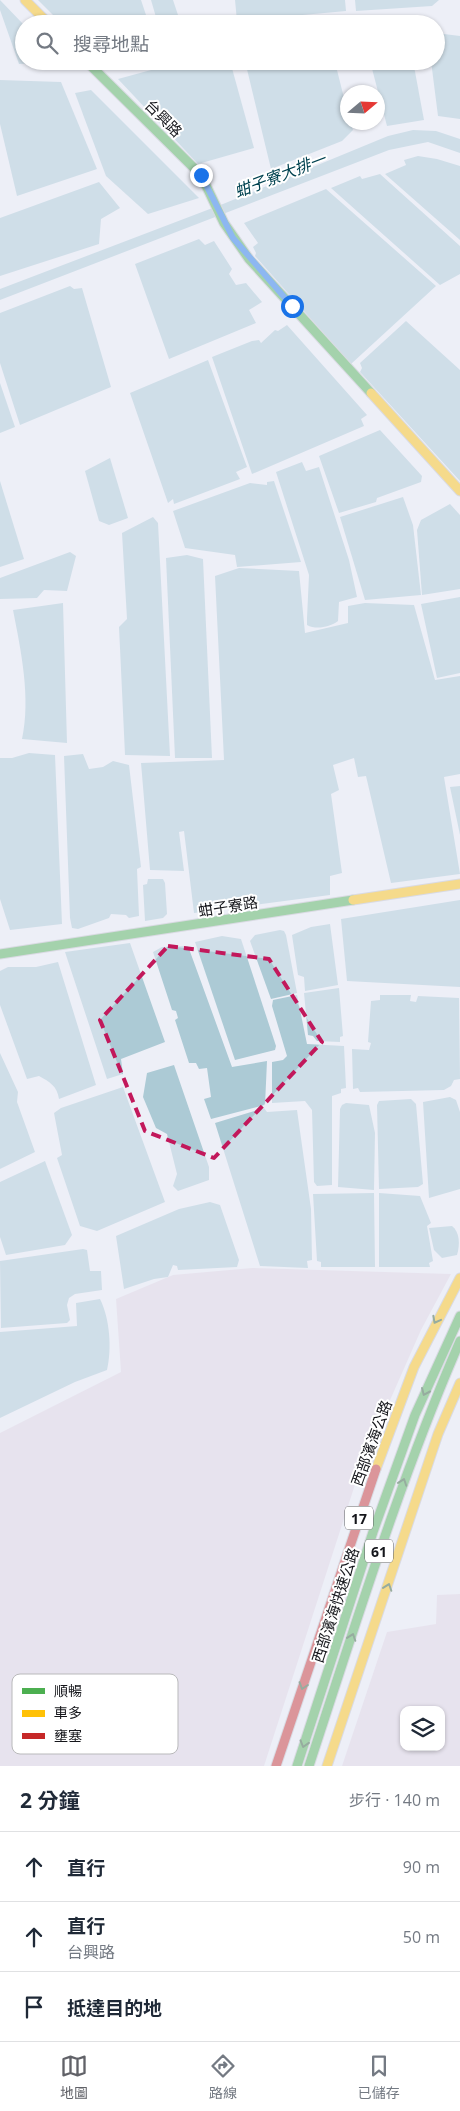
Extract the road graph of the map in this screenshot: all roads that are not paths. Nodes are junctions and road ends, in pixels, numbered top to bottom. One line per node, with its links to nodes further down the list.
1 (25, 0): 2 (main road)
2 (39, 15)
3 (95, 70): 4 (main road, 台興路)
4 (460, 491)
5 (460, 884): 6 (main road, 蚶子寮路)
6 (0, 954)
7 (460, 1278): 11 (main road, 西部濱海公路 / 17, one-way to 11)
8 (460, 1316): 12 (main road, 西部濱海快速公路 / 61, one-way to 12)
9 (460, 1341): 13 (main road, 西部濱海快速公路 / 61, one-way to 9)
10 (460, 1383): 14 (main road, one-way to 10)
11 (276, 1766)
12 (297, 1766)
13 (309, 1766)
14 (327, 1766)

